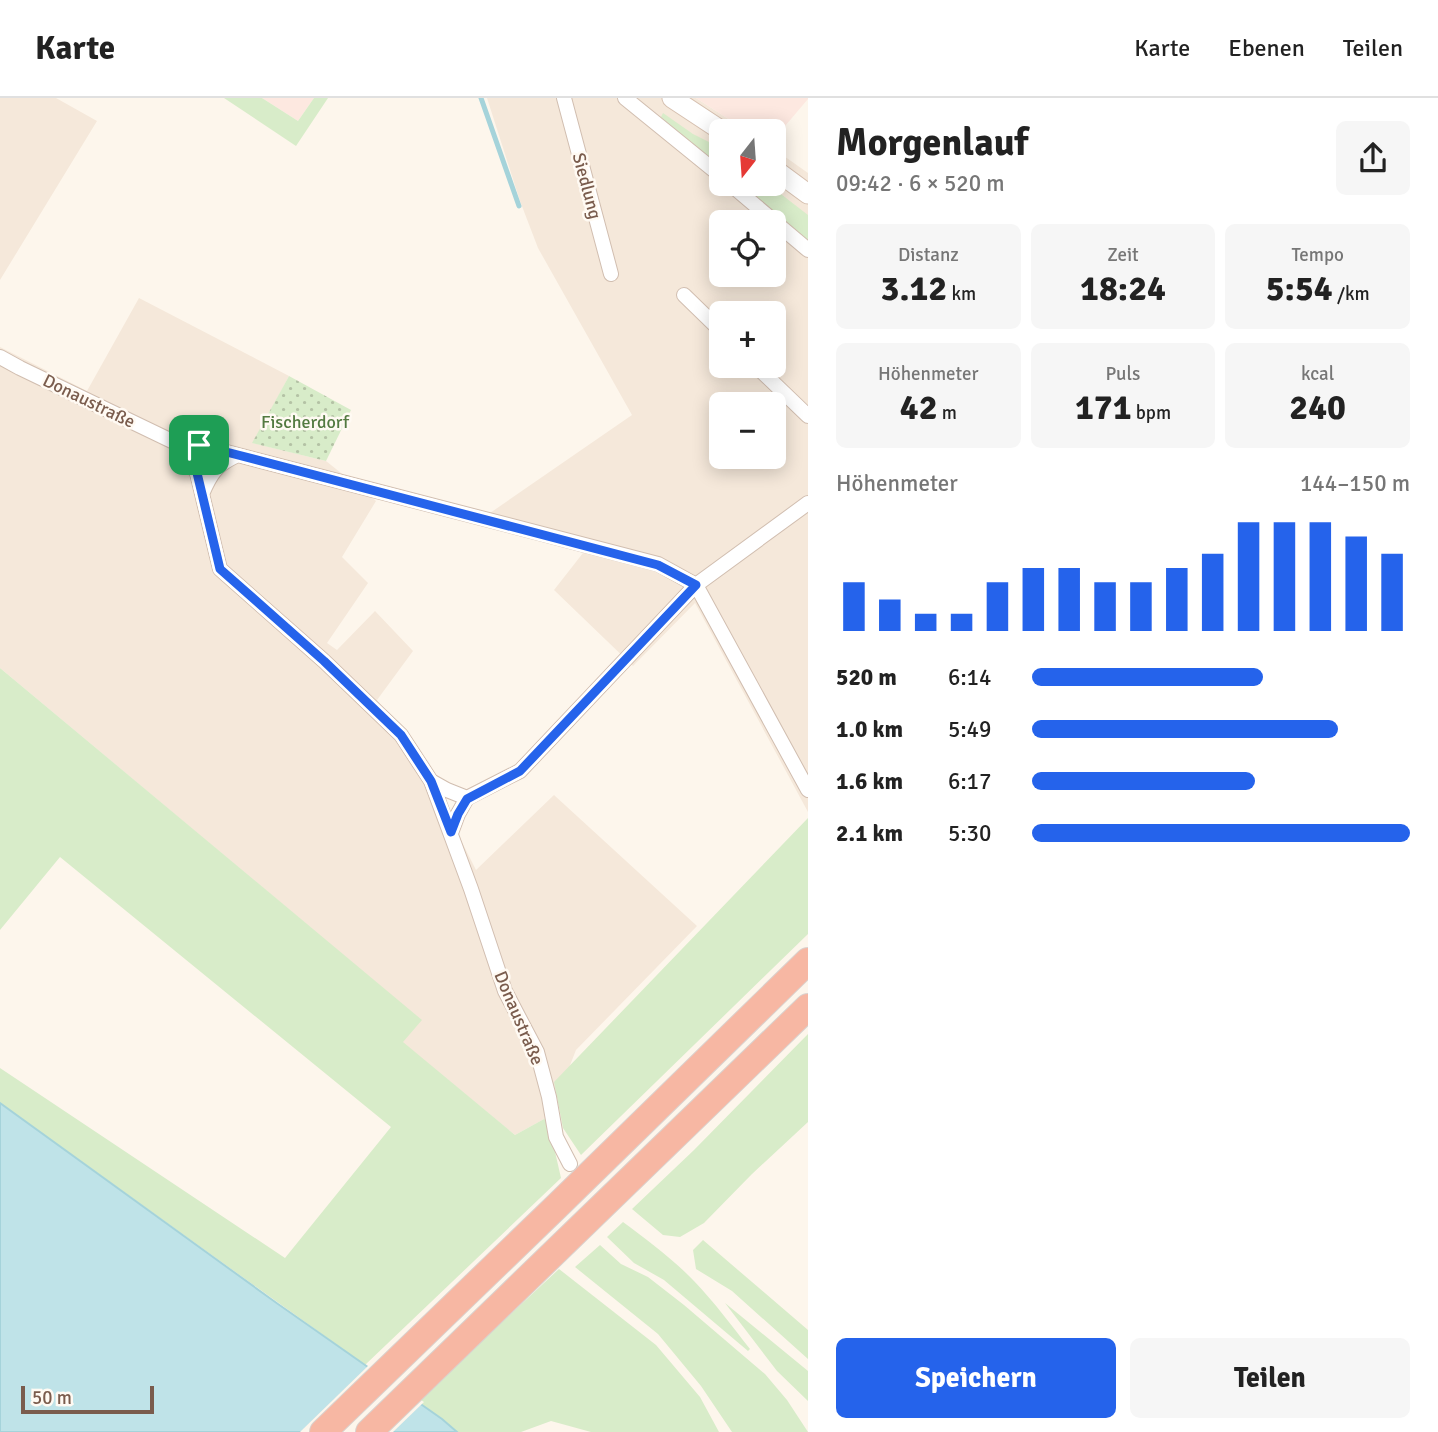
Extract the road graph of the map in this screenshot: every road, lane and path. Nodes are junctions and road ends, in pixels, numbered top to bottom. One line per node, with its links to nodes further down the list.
1 (564, 98): 10 (street, Siedlung)
2 (625, 98): 5 (street)
3 (672, 98): 4 (main road)
4 (709, 122)
5 (709, 166)
6 (786, 178): 7 (main road)
7 (808, 194)
8 (744, 196): 9 (street)
9 (808, 250)
10 (611, 274)
11 (684, 295): 12 (street)
12 (709, 319)
13 (0, 356): 16 (street, Donaustraße)
14 (768, 378): 15 (street)
15 (808, 416)
16 (178, 444): 17 (street, Donaustraße); 18 (street, Donaustraße)
17 (238, 455): 18 (street); 20 (street, Donaustraße)
18 (202, 494): 21 (street, Donaustraße)
19 (808, 503): 20 (street)
20 (696, 585): 22 (street); 23 (street)
21 (431, 781): 23 (street, Donaustraße); 24 (street, Donaustraße)
22 (808, 790)
23 (467, 799): 24 (street)
24 (451, 832): 27 (street, Donaustraße)
25 (808, 961): 28 (highway)
26 (808, 1007): 29 (highway)
27 (570, 1164)
28 (323, 1432)
29 (369, 1432)

